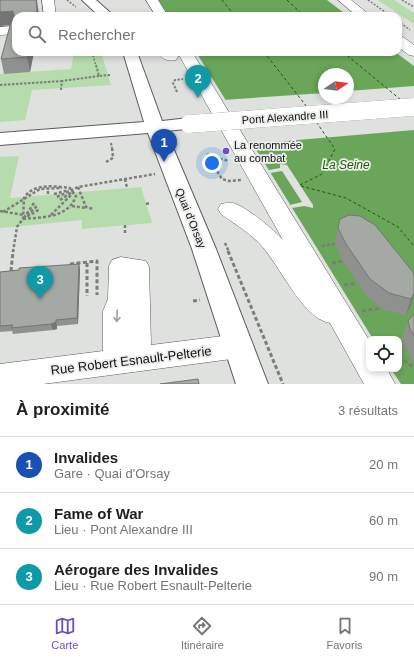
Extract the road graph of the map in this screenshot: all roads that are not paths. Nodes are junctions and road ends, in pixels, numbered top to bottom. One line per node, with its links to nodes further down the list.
1 (88, 0): 6 (main road)
2 (152, 0): 7 (street)
3 (46, 1): 5 (street)
4 (351, 2): 8 (street)
5 (49, 12)
6 (102, 12)
7 (160, 12)
8 (362, 12)
9 (12, 30): 10 (street)
10 (0, 31)
11 (402, 43): 12 (street)
12 (414, 52)
13 (131, 56): 16 (main road, Quai d'Orsay)
14 (171, 57): 19 (street)
15 (414, 107): 16 (main road, Pont Alexandre III, bridge)
16 (155, 127): 17 (main road, Pont Alexandre III); 20 (main road, Quai d'Orsay)
17 (0, 139)
18 (229, 209): 19 (street)
19 (354, 324): 21 (street)
20 (239, 346): 23 (street, Rue Robert Esnault-Pelterie); 24 (main road, Quai d'Orsay)
21 (366, 358)
22 (373, 372): 25 (street)
23 (0, 377)
24 (252, 384)
25 (380, 384)

